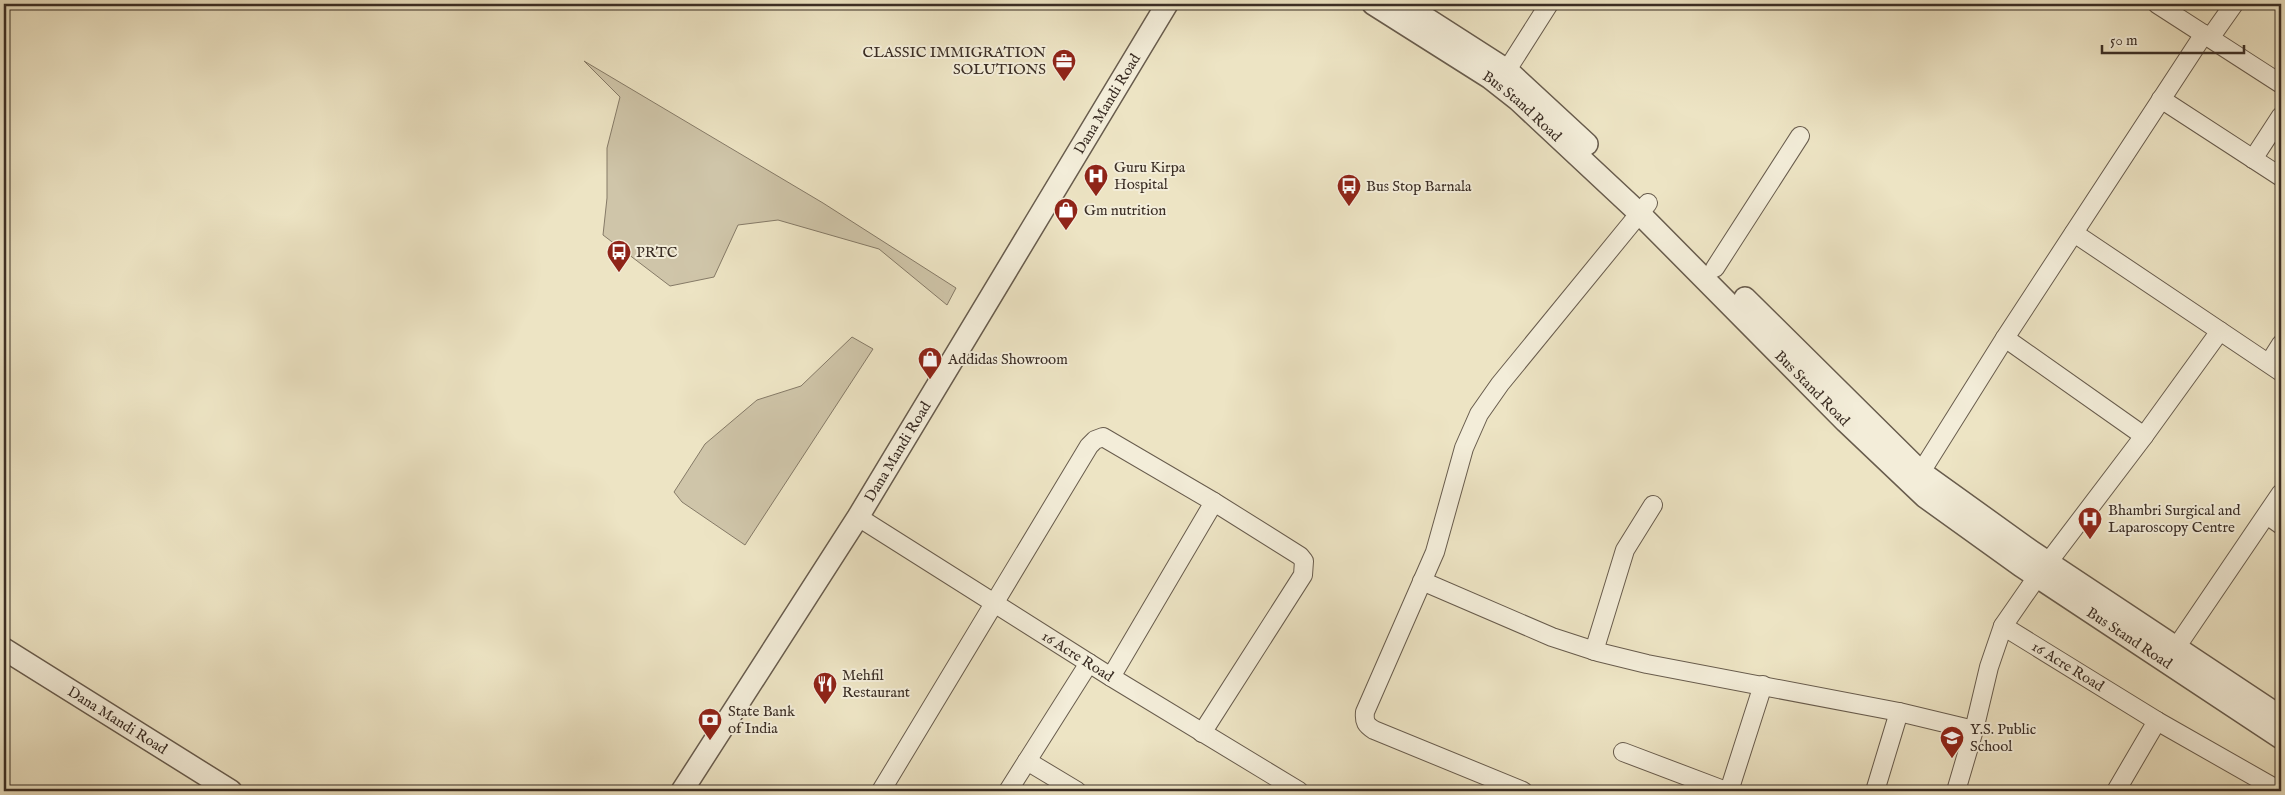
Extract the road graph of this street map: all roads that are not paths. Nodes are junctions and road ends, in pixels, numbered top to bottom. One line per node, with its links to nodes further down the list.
1 (1167, 4): 27 (street, Dana Mandi Road)
2 (1373, 4): 15 (street, Bus Stand Road)
3 (1404, 4): 8 (street, Bus Stand Road)
4 (1549, 4): 8 (street)
5 (2156, 4): 7 (street)
6 (2234, 4): 7 (street)
7 (2207, 36): 9 (street); 10 (street)
8 (1508, 70): 15 (street, Bus Stand Road)
9 (2281, 84)
10 (2161, 100): 13 (street); 16 (street)
11 (2281, 116): 13 (street)
12 (1800, 136): 17 (street)
13 (2253, 159): 14 (street)
14 (2281, 177)
15 (1643, 208): 17 (street, Bus Stand Road); 29 (street, Bus Stand Road); 30 (street)
16 (2074, 233): 18 (street); 19 (street)
17 (1715, 268): 23 (street, Bus Stand Road)
18 (2220, 331): 21 (street); 22 (street)
19 (2005, 338): 22 (street); 23 (street)
20 (2281, 344): 21 (street)
21 (2275, 367)
22 (2144, 436): 29 (street)
23 (1921, 472): 29 (street, Bus Stand Road)
24 (2281, 494): 28 (street)
25 (1214, 502): 31 (street); 37 (street); 43 (street)
26 (1653, 506): 34 (street)
27 (858, 517): 31 (street, 16 Acre Road); 49 (street, Dana Mandi Road)
28 (2274, 520): 35 (street)
29 (2043, 569): 32 (street); 35 (street, Bus Stand Road)
30 (1422, 581): 34 (street); 53 (street)
31 (994, 602): 36 (street, 16 Acre Road); 50 (street)
32 (2004, 626): 41 (street, 16 Acre Road); 42 (street)
33 (4, 649): 48 (street, Dana Mandi Road)
34 (1594, 651): 38 (street)
35 (2171, 654): 40 (street, Bus Stand Road); 44 (street, Bus Stand Road)
36 (1089, 664): 37 (street, 16 Acre Road); 46 (street)
37 (1110, 677): 43 (street, 16 Acre Road)
38 (1762, 685): 39 (street); 54 (street)
39 (1899, 712): 42 (street); 55 (street)
40 (2281, 716)
41 (2157, 722): 57 (street); 58 (street, 16 Acre Road)
42 (1974, 730): 56 (street)
43 (1202, 732): 47 (street, 16 Acre Road)
44 (2281, 738)
45 (1623, 752): 54 (street)
46 (1027, 761): 51 (street); 52 (street)
47 (1294, 790)
48 (231, 791)
49 (682, 791)
50 (881, 791)
51 (1008, 791)
52 (1077, 791)
53 (1524, 791)
54 (1727, 791)
55 (1875, 791)
56 (1956, 791)
57 (2116, 791)
58 (2280, 791)

